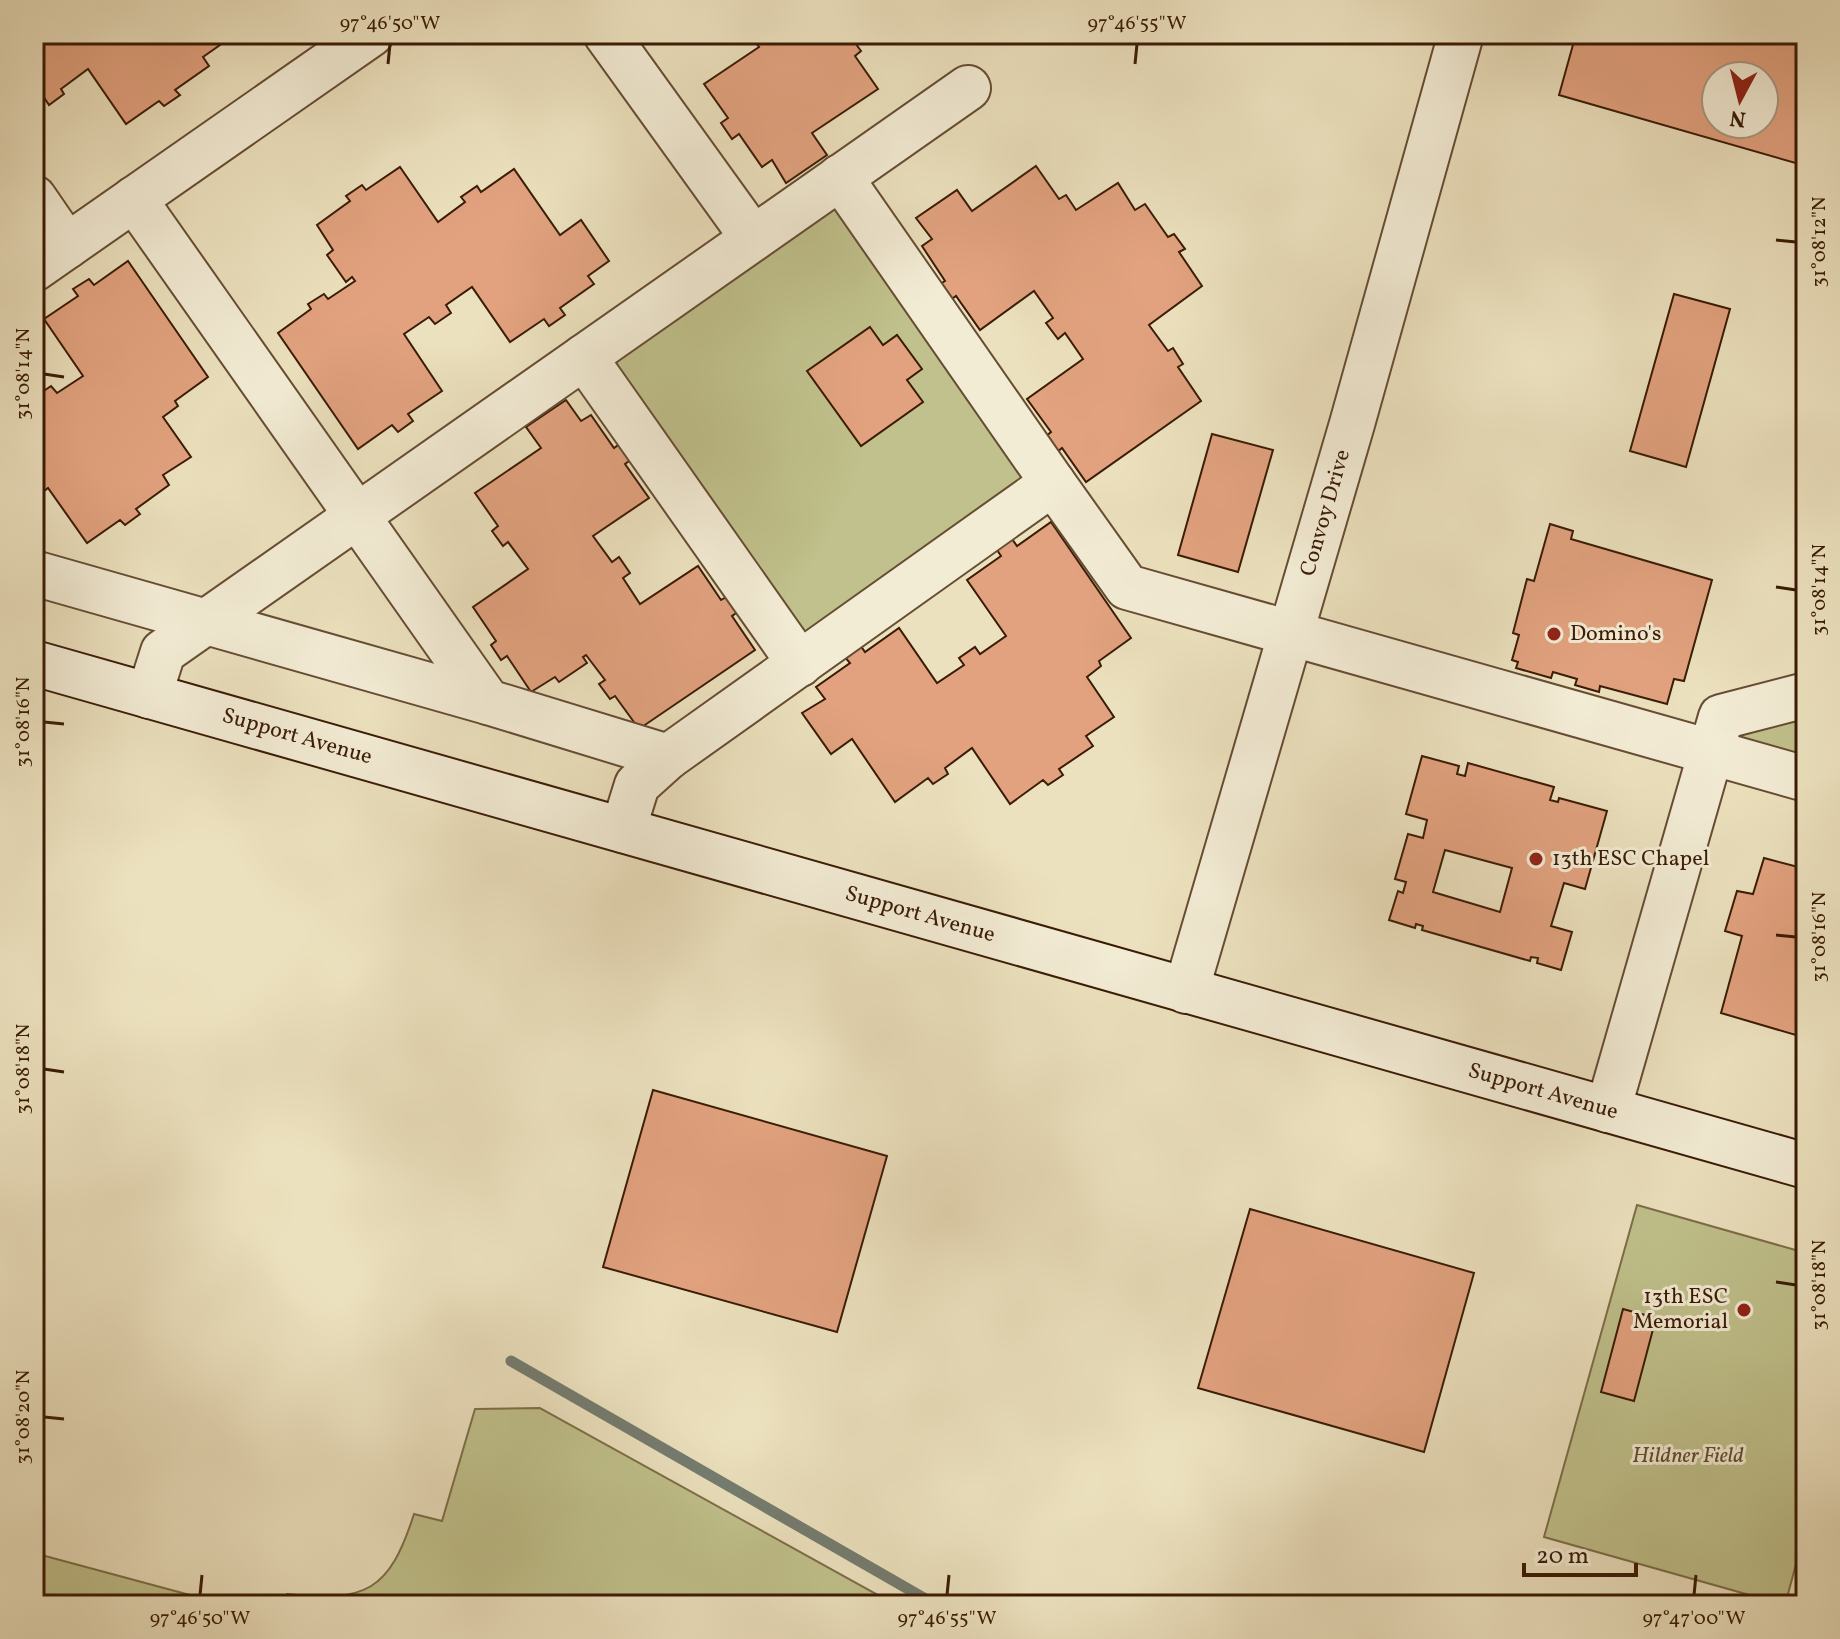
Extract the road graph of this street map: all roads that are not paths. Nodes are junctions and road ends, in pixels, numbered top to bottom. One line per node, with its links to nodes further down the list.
1 (606, 34): 8 (street)
2 (1461, 34): 15 (street, Convoy Drive)
3 (356, 38): 7 (street)
4 (968, 88): 5 (street)
5 (840, 177): 8 (street); 11 (street)
6 (34, 198): 9 (street)
7 (134, 199): 9 (street); 12 (street)
8 (753, 238): 10 (street)
9 (50, 257)
10 (584, 357): 12 (street); 17 (street)
11 (1053, 483): 15 (street); 17 (street)
12 (357, 516): 14 (street); 20 (street)
13 (34, 573): 14 (street)
14 (206, 622): 19 (street); 20 (street)
15 (1291, 633): 21 (street); 25 (street, Convoy Drive)
16 (34, 663): 19 (street, Support Avenue)
17 (800, 664): 22 (street)
18 (1806, 695): 21 (street)
19 (149, 696): 24 (street, Support Avenue)
20 (488, 702): 22 (street)
21 (1711, 752): 23 (street); 26 (street)
22 (668, 757): 24 (street)
23 (1806, 779)
24 (623, 830): 25 (street, Support Avenue)
25 (1186, 991): 26 (street, Support Avenue)
26 (1608, 1110): 27 (street, Support Avenue)
27 (1806, 1166)

